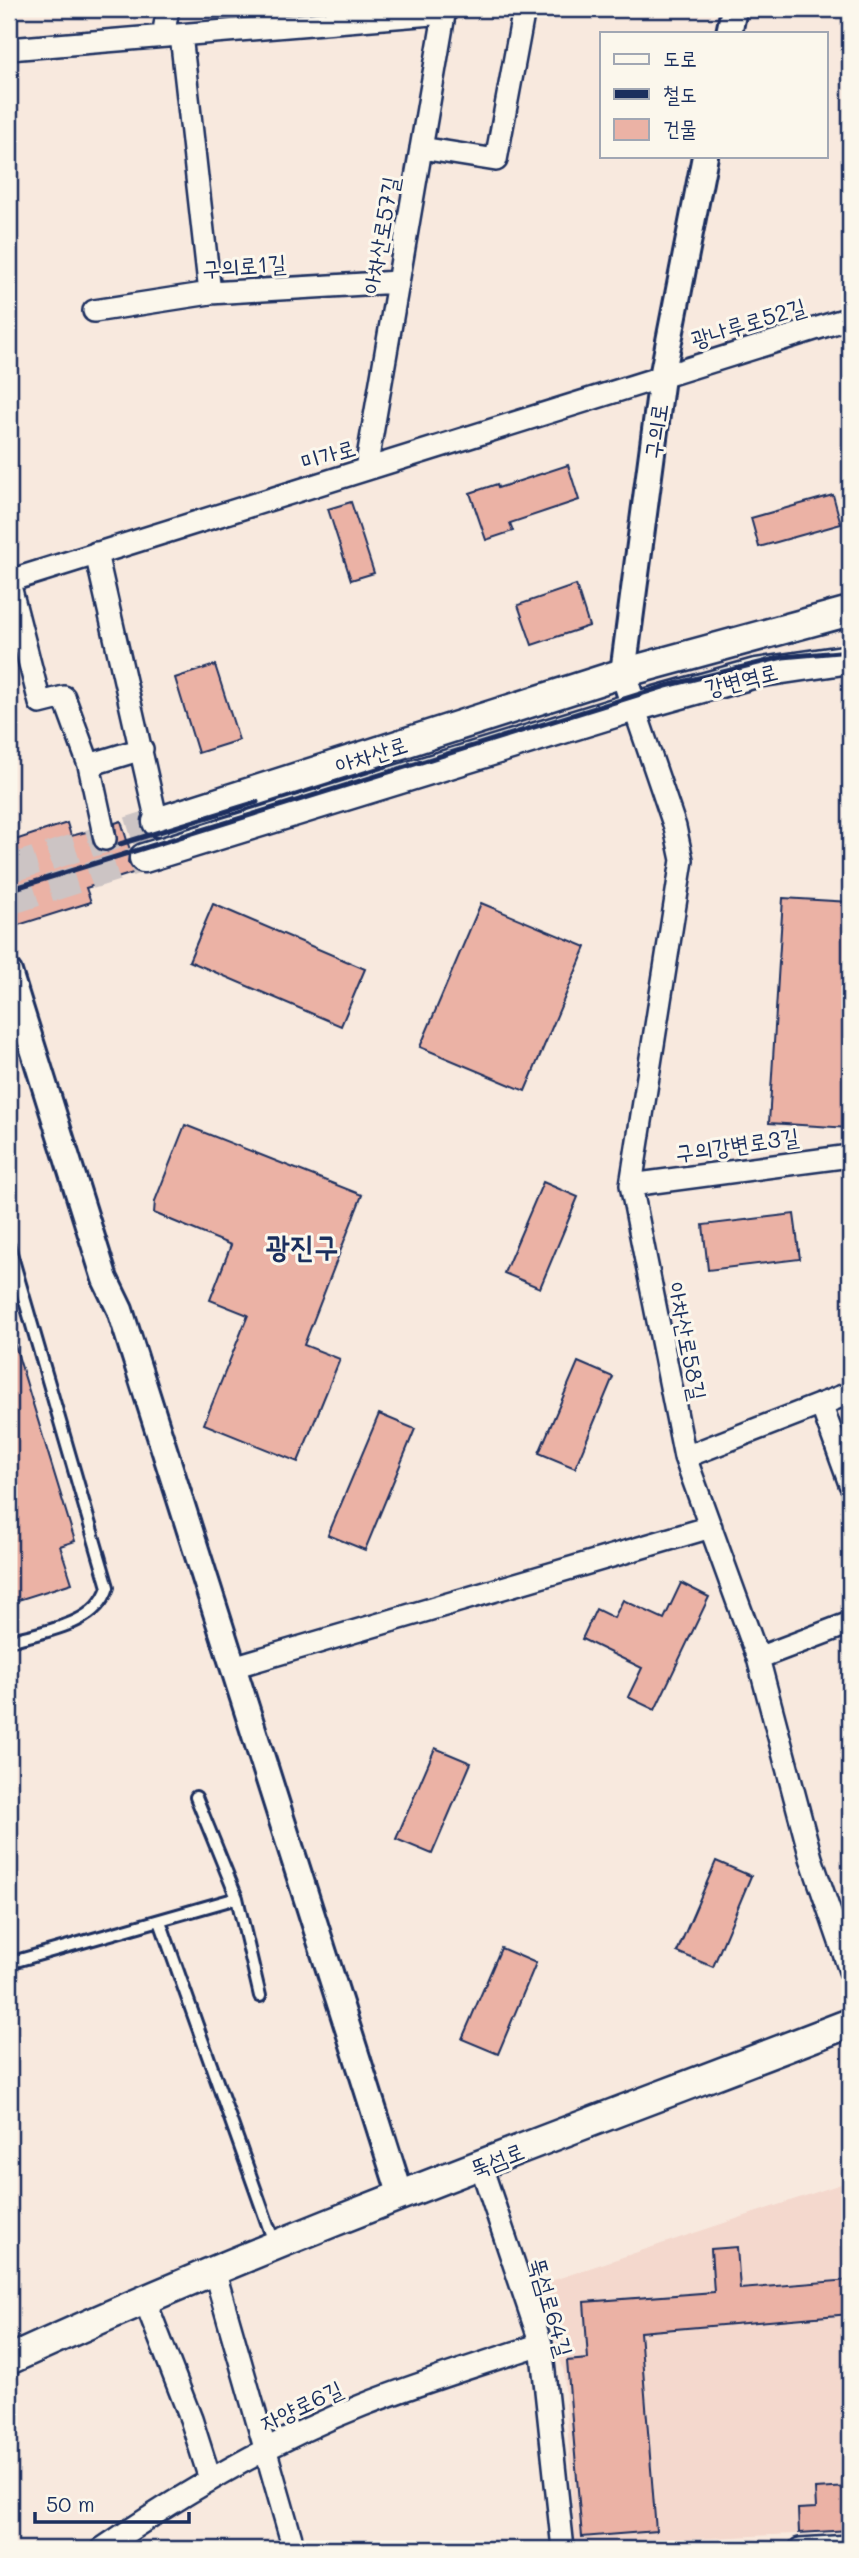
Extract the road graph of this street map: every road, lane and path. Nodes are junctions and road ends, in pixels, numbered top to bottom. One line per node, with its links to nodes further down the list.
1 (168, 9): 7 (street)
2 (524, 9): 9 (street)
3 (734, 9): 6 (street)
4 (444, 11): 5 (street); 9 (street, 아차산로57길)
5 (275, 18): 7 (street)
6 (729, 32)
7 (172, 36): 8 (street); 12 (street)
8 (9, 49)
9 (421, 148): 11 (street, 아차산로57길)
10 (705, 158): 15 (street, 구의로)
11 (398, 282): 12 (street, 구의로1길); 16 (street, 아차산로57길)
12 (210, 293): 13 (street, 구의로1길)
13 (94, 311)
14 (850, 318): 15 (street, 광나루로52길)
15 (662, 377): 16 (street, 미가로); 21 (street, 구의로)
16 (366, 469): 17 (street, 미가로)
17 (96, 554): 18 (street, 미가로); 24 (street, 아차산로)
18 (9, 581): 25 (street)
19 (850, 612): 21 (main road, 아차산로); 22 (main road, 아차산로)
20 (850, 659): 22 (main road, 강변역로)
21 (623, 673): 23 (street, 구의로); 26 (main road, 아차산로)
22 (756, 673): 23 (main road, 강변역로)
23 (634, 706): 29 (main road, 아차산로); 33 (street, 아차산로58길)
24 (142, 750): 25 (street); 27 (street, 아차산로)
25 (89, 765): 28 (street)
26 (189, 812): 27 (main road, 아차산로); 29 (main road)
27 (157, 822)
28 (105, 839)
29 (200, 841): 30 (main road, 아차산로)
30 (144, 858)
31 (9, 972): 43 (street)
32 (850, 1156): 33 (street, 구의강변로3길)
33 (631, 1185): 37 (street, 아차산로58길)
34 (9, 1246): 41 (lane)
35 (850, 1393): 36 (street)
36 (821, 1404): 37 (street); 38 (street)
37 (685, 1457): 39 (street, 아차산로58길)
38 (850, 1484)
39 (710, 1527): 42 (street, 아차산로58길); 43 (street)
40 (850, 1623): 42 (street)
41 (9, 1641)
42 (758, 1658): 48 (street, 아차산로58길)
43 (233, 1667): 52 (street)
44 (196, 1797): 45 (lane)
45 (237, 1898): 46 (lane); 49 (lane)
46 (160, 1921): 47 (lane); 53 (lane)
47 (9, 1963)
48 (850, 1971)
49 (260, 1996)
50 (850, 2023): 51 (main road, 뚝섬로)
51 (481, 2166): 52 (main road, 뚝섬로); 56 (street, 뚝섬로64길)
52 (401, 2196): 53 (main road, 뚝섬로)
53 (275, 2245): 54 (main road, 뚝섬로)
54 (214, 2270): 55 (main road, 뚝섬로); 58 (street)
55 (144, 2298): 57 (main road, 뚝섬로); 59 (street)
56 (541, 2344): 58 (street, 자양로6길); 63 (street, 뚝섬로64길)
57 (9, 2361)
58 (264, 2451): 59 (street, 자양로6길); 62 (street)
59 (210, 2479): 61 (street, 자양로6길)
60 (850, 2546): 64 (street)
61 (105, 2548)
62 (294, 2549)
63 (563, 2549)
64 (800, 2549)

